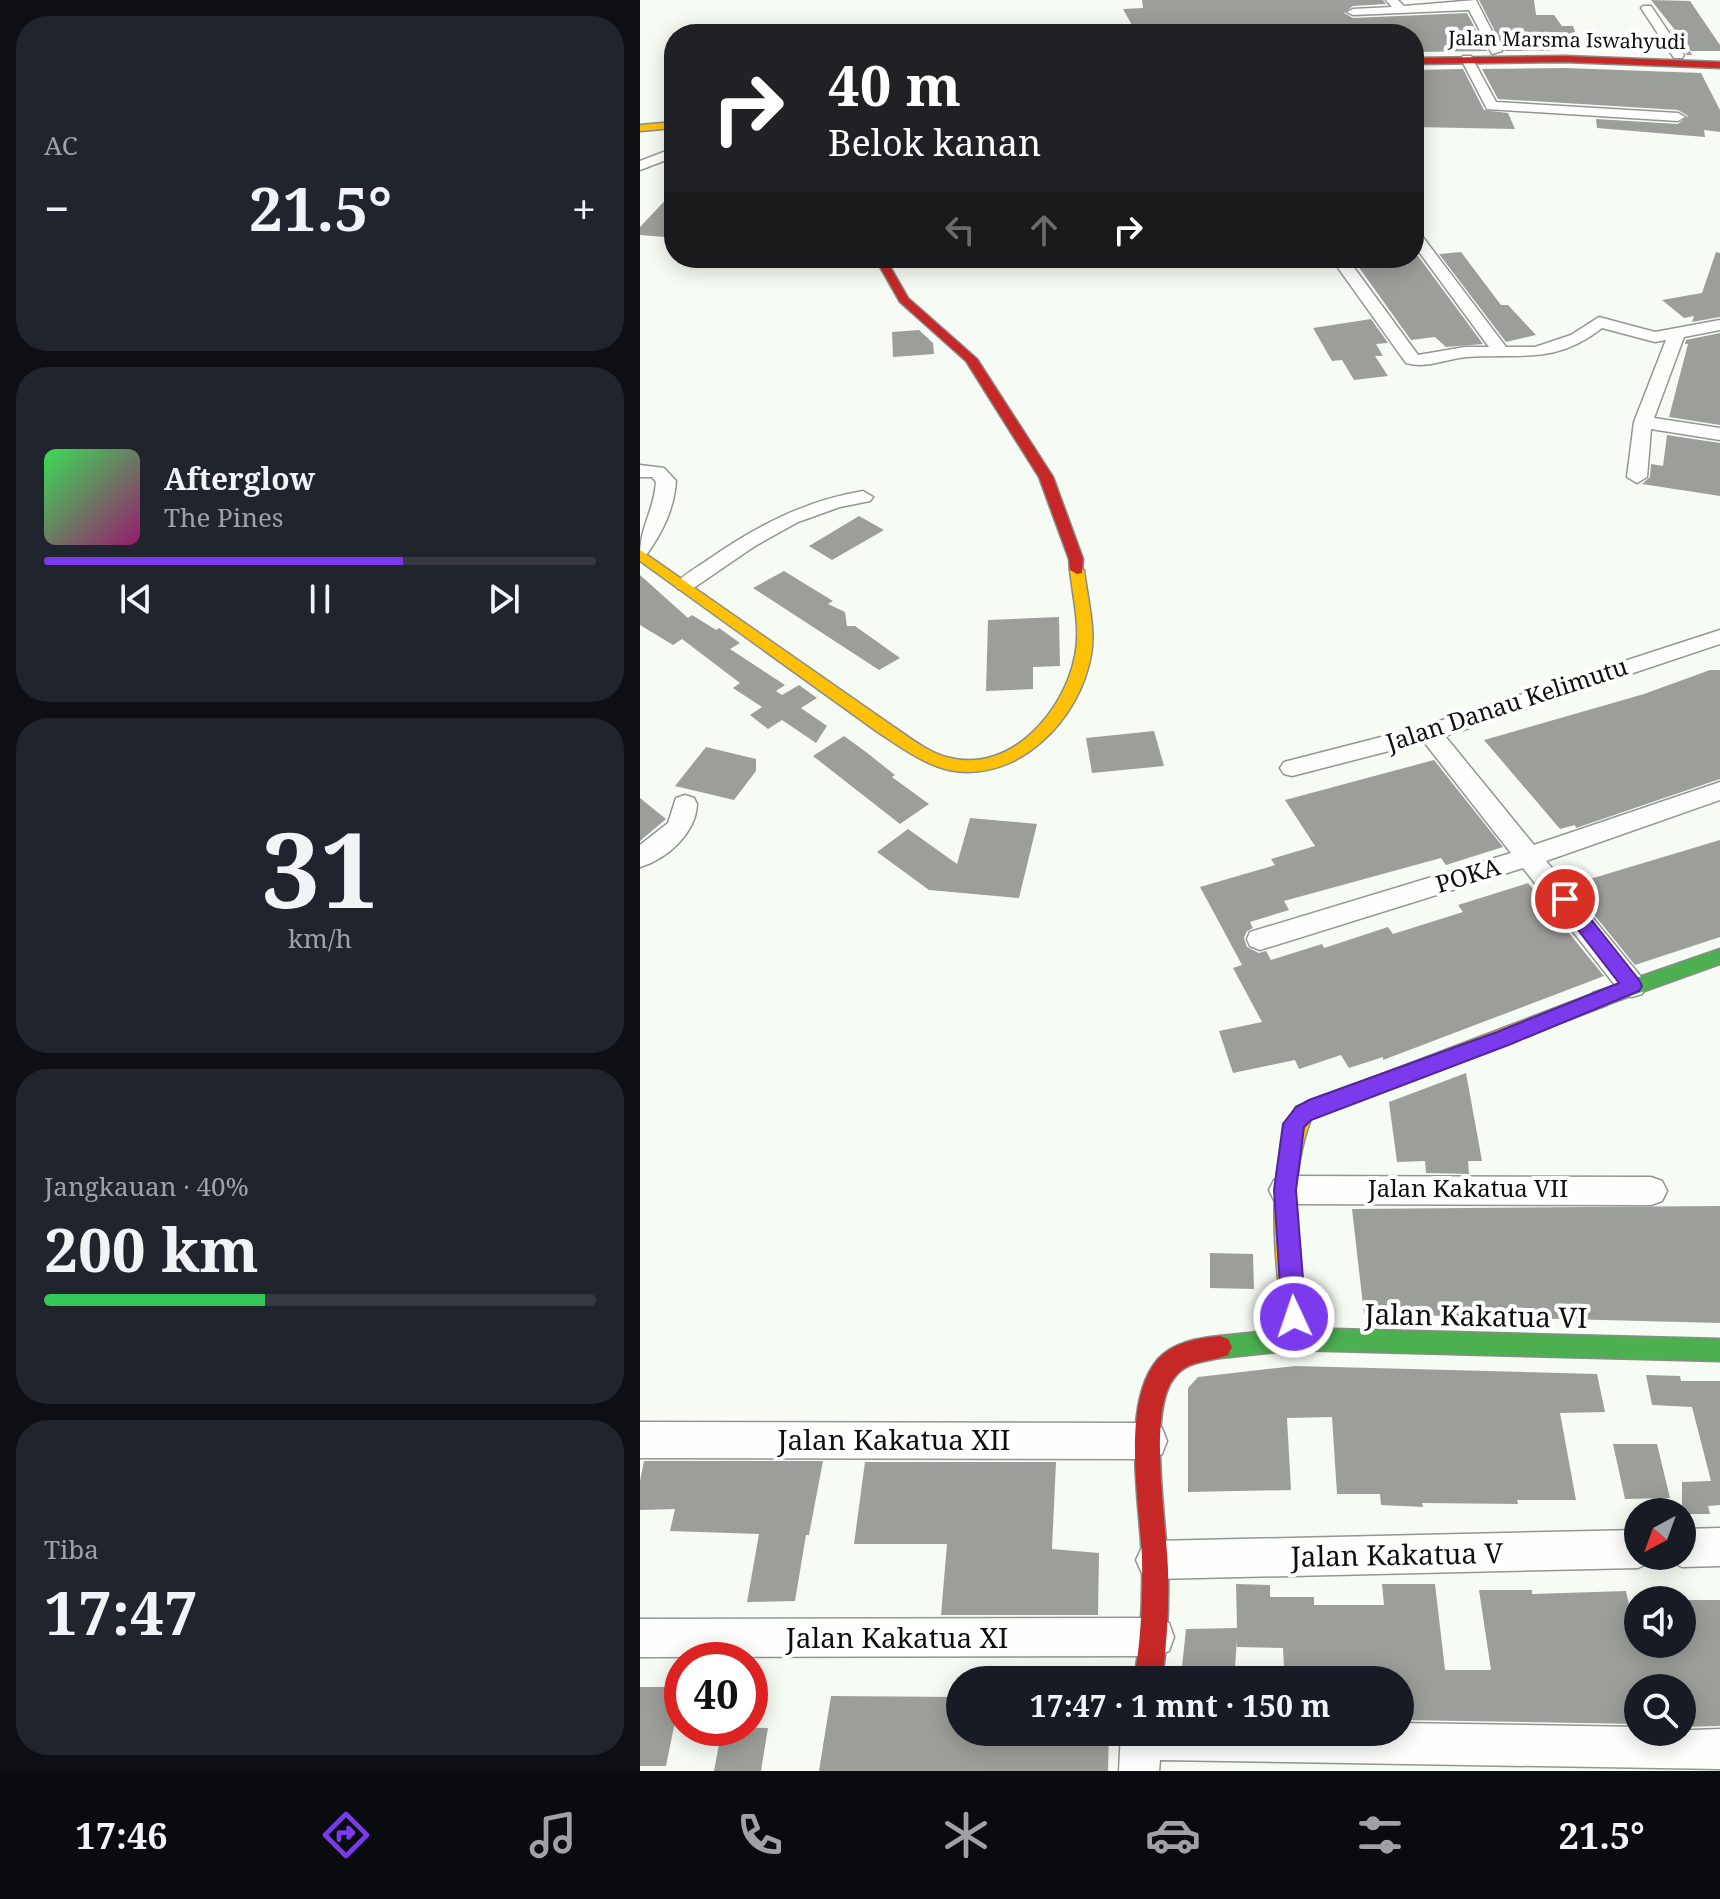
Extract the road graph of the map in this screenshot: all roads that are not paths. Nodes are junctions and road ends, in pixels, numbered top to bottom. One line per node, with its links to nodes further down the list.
1 (1472, 3): 2 (street); 5 (street)
2 (1396, 5): 4 (street)
3 (1647, 8): 7 (street)
4 (1353, 12)
5 (1496, 51): 6 (main road, Jalan Marsma Iswahyudi); 7 (main road, Jalan Marsma Iswahyudi)
6 (1424, 52)
7 (1678, 55): 8 (main road, Jalan Marsma Iswahyudi)
8 (1720, 57)
9 (1467, 59): 10 (main road, Jalan Marsma Iswahyudi); 11 (main road, Jalan Marsma Iswahyudi); 12 (street)
10 (1424, 61)
11 (1720, 65)
12 (1678, 117)
13 (664, 126): 14 (main road)
14 (640, 128)
15 (664, 135): 16 (main road)
16 (640, 136)
17 (664, 156): 18 (street)
18 (640, 166)
19 (1424, 248): 24 (street)
20 (886, 268): 31 (main road)
21 (1346, 268): 24 (street)
22 (1720, 325): 23 (street)
23 (1676, 335): 24 (street); 25 (street)
24 (1501, 352)
25 (1643, 422): 26 (street); 28 (street)
26 (1720, 434)
27 (640, 471): 30 (street)
28 (1637, 477)
29 (863, 497): 31 (street)
30 (640, 552): 31 (main road)
31 (685, 585)
32 (1720, 637): 33 (street, Jalan Danau Kelimutu)
33 (1429, 733): 34 (street, Jalan Danau Kelimutu); 37 (street)
34 (1292, 768)
35 (1720, 791): 37 (street, POKA)
36 (685, 804): 38 (street)
37 (1531, 856): 39 (street, POKA); 41 (street)
38 (640, 858)
39 (1260, 939)
40 (1720, 956): 41 (main road)
41 (1632, 986): 42 (main road)
42 (1285, 1190): 43 (street, Jalan Kakatua VII); 44 (main road)
43 (1651, 1191)
44 (1295, 1339): 45 (main road, Jalan Kakatua VI); 47 (main road, Jalan Kakatua VI)
45 (1720, 1350)
46 (640, 1440): 47 (street, Jalan Kakatua XII)
47 (1149, 1441): 51 (main road)
48 (1720, 1547): 49 (street)
49 (1696, 1548)
50 (1624, 1549): 51 (street, Jalan Kakatua V)
51 (1155, 1560): 52 (main road)
52 (1155, 1637): 53 (street, Jalan Kakatua XI); 54 (main road)
53 (640, 1638)
54 (1150, 1666)
55 (1140, 1747): 56 (street)
56 (1720, 1749)

